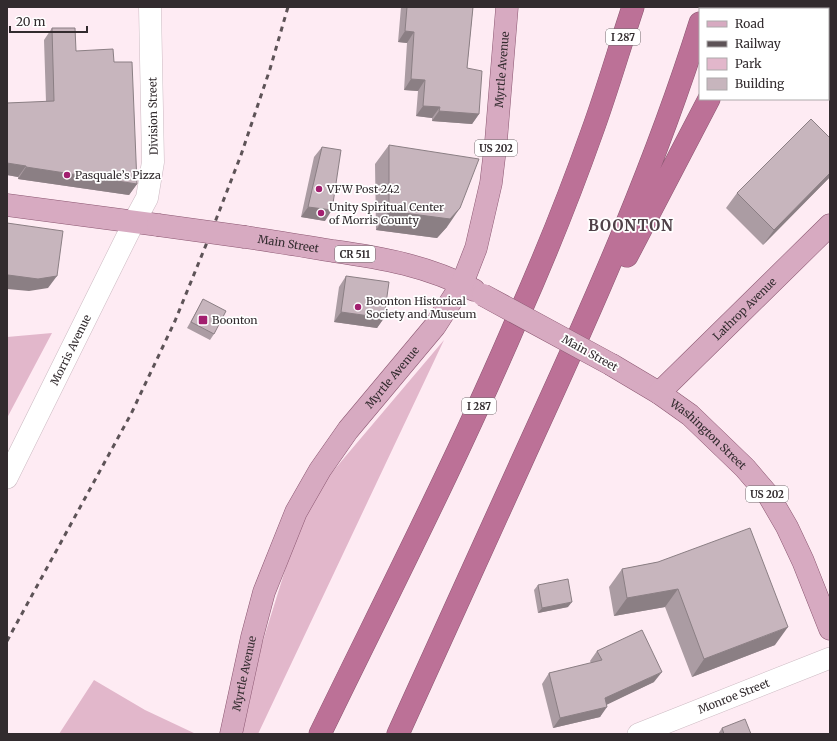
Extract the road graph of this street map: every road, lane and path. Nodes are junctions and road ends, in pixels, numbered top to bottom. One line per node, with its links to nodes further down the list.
1 (150, 7): 7 (street, Division Street)
2 (507, 7): 9 (main road, Myrtle Avenue / US 202)
3 (633, 7): 16 (highway, I 287)
4 (699, 26): 11 (highway)
5 (708, 100): 11 (highway)
6 (7, 205): 7 (main road, Main Street / CR 511)
7 (134, 222): 9 (main road, Main Street / CR 511, bridge); 12 (street, Morris Avenue)
8 (830, 225): 10 (main road, Lathrop Avenue)
9 (462, 284): 10 (main road, Main Street / US 202, bridge); 15 (main road, Myrtle Avenue)
10 (659, 393): 13 (main road, Washington Street / US 202)
11 (537, 429): 17 (highway)
12 (7, 478)
13 (830, 629)
14 (830, 658): 18 (street, Monroe Street)
15 (231, 734)
16 (320, 734)
17 (398, 734)
18 (638, 734)

